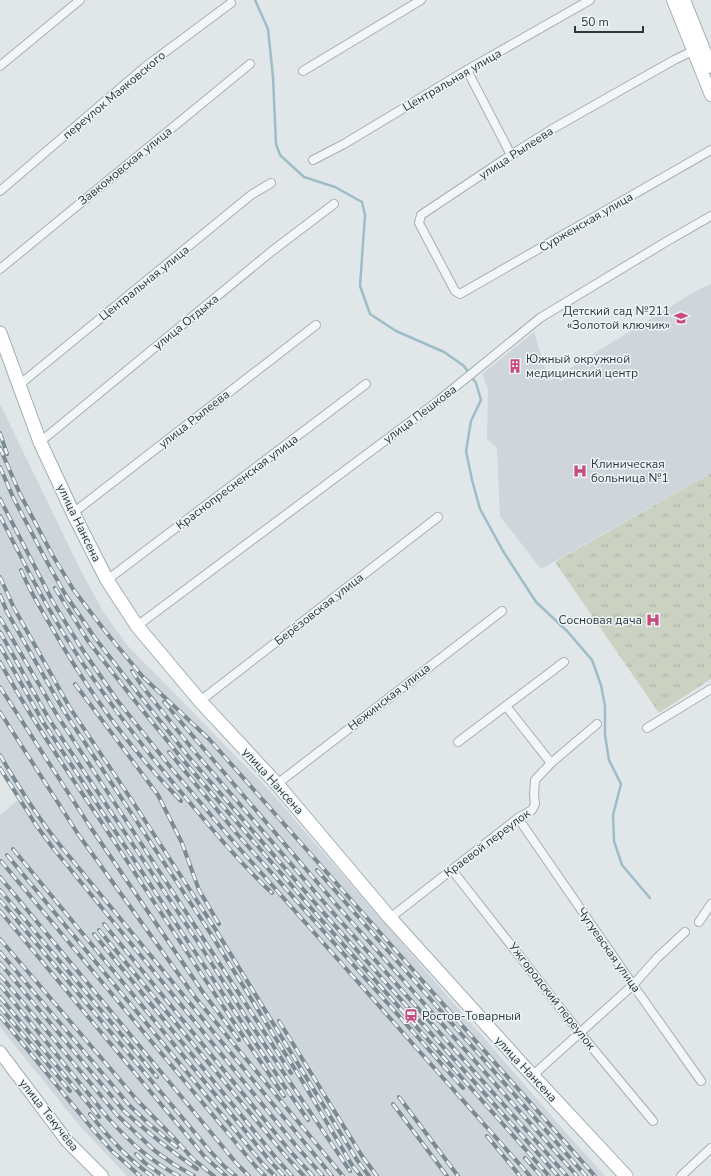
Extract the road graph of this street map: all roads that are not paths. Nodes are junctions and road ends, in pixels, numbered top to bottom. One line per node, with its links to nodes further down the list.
1 (80, 0): 9 (street)
2 (421, 0): 12 (street)
3 (590, 0): 11 (street, Центральная улица)
4 (673, 0): 7 (main road)
5 (684, 0): 10 (main road)
6 (231, 3): 18 (street, переулок Маяковского)
7 (693, 51): 13 (main road); 15 (street, улица Рылеева)
8 (250, 64): 21 (street, Завкомовская улица)
9 (0, 66)
10 (711, 66)
11 (468, 70): 15 (street); 16 (street, Центральная улица)
12 (303, 71)
13 (711, 95)
14 (711, 150): 22 (street, Сурженская улица)
15 (511, 155): 22 (street, улица Рылеева)
16 (313, 160)
17 (271, 184): 26 (street, Центральная улица)
18 (0, 191)
19 (334, 204): 27 (street, улица Отдыха)
20 (711, 216): 32 (street, улица Пешкова)
21 (0, 269)
22 (460, 294)
23 (316, 325): 28 (street, улица Рылеева)
24 (0, 333): 26 (main road, улица Нансена)
25 (366, 384): 30 (street, Краснопресненская улица)
26 (19, 385): 27 (main road, улица Нансена)
27 (40, 442): 28 (main road, улица Нансена)
28 (73, 513): 30 (main road, улица Нансена)
29 (438, 517): 35 (street, Берёзовская улица)
30 (107, 580): 32 (main road, улица Нансена)
31 (502, 611): 41 (street, Нежинская улица)
32 (137, 626): 35 (main road, улица Нансена)
33 (564, 662): 36 (street)
34 (711, 689): 38 (street)
35 (200, 701): 41 (main road, улица Нансена)
36 (506, 706): 39 (street); 40 (street)
37 (597, 724): 40 (street, Краевой переулок)
38 (647, 728)
39 (458, 742)
40 (551, 763): 42 (street, Краевой переулок)
41 (277, 784): 45 (main road, улица Нансена)
42 (518, 818): 43 (street, Краевой переулок); 48 (street, Чугуевская улица)
43 (452, 870): 45 (street, Краевой переулок); 49 (street, Ужгородский переулок)
44 (711, 904): 46 (street)
45 (390, 918): 51 (main road, улица Нансена)
46 (699, 922)
47 (685, 932): 48 (street)
48 (633, 986): 49 (street); 52 (street, Чугуевская улица)
49 (580, 1033): 51 (street); 53 (street, Ужгородский переулок)
50 (0, 1052): 55 (main road, улица Текучёва)
51 (532, 1076): 56 (main road, улица Нансена)
52 (701, 1081)
53 (653, 1121)
54 (711, 1148): 57 (street)
55 (102, 1176)
56 (626, 1176)
57 (681, 1176)

